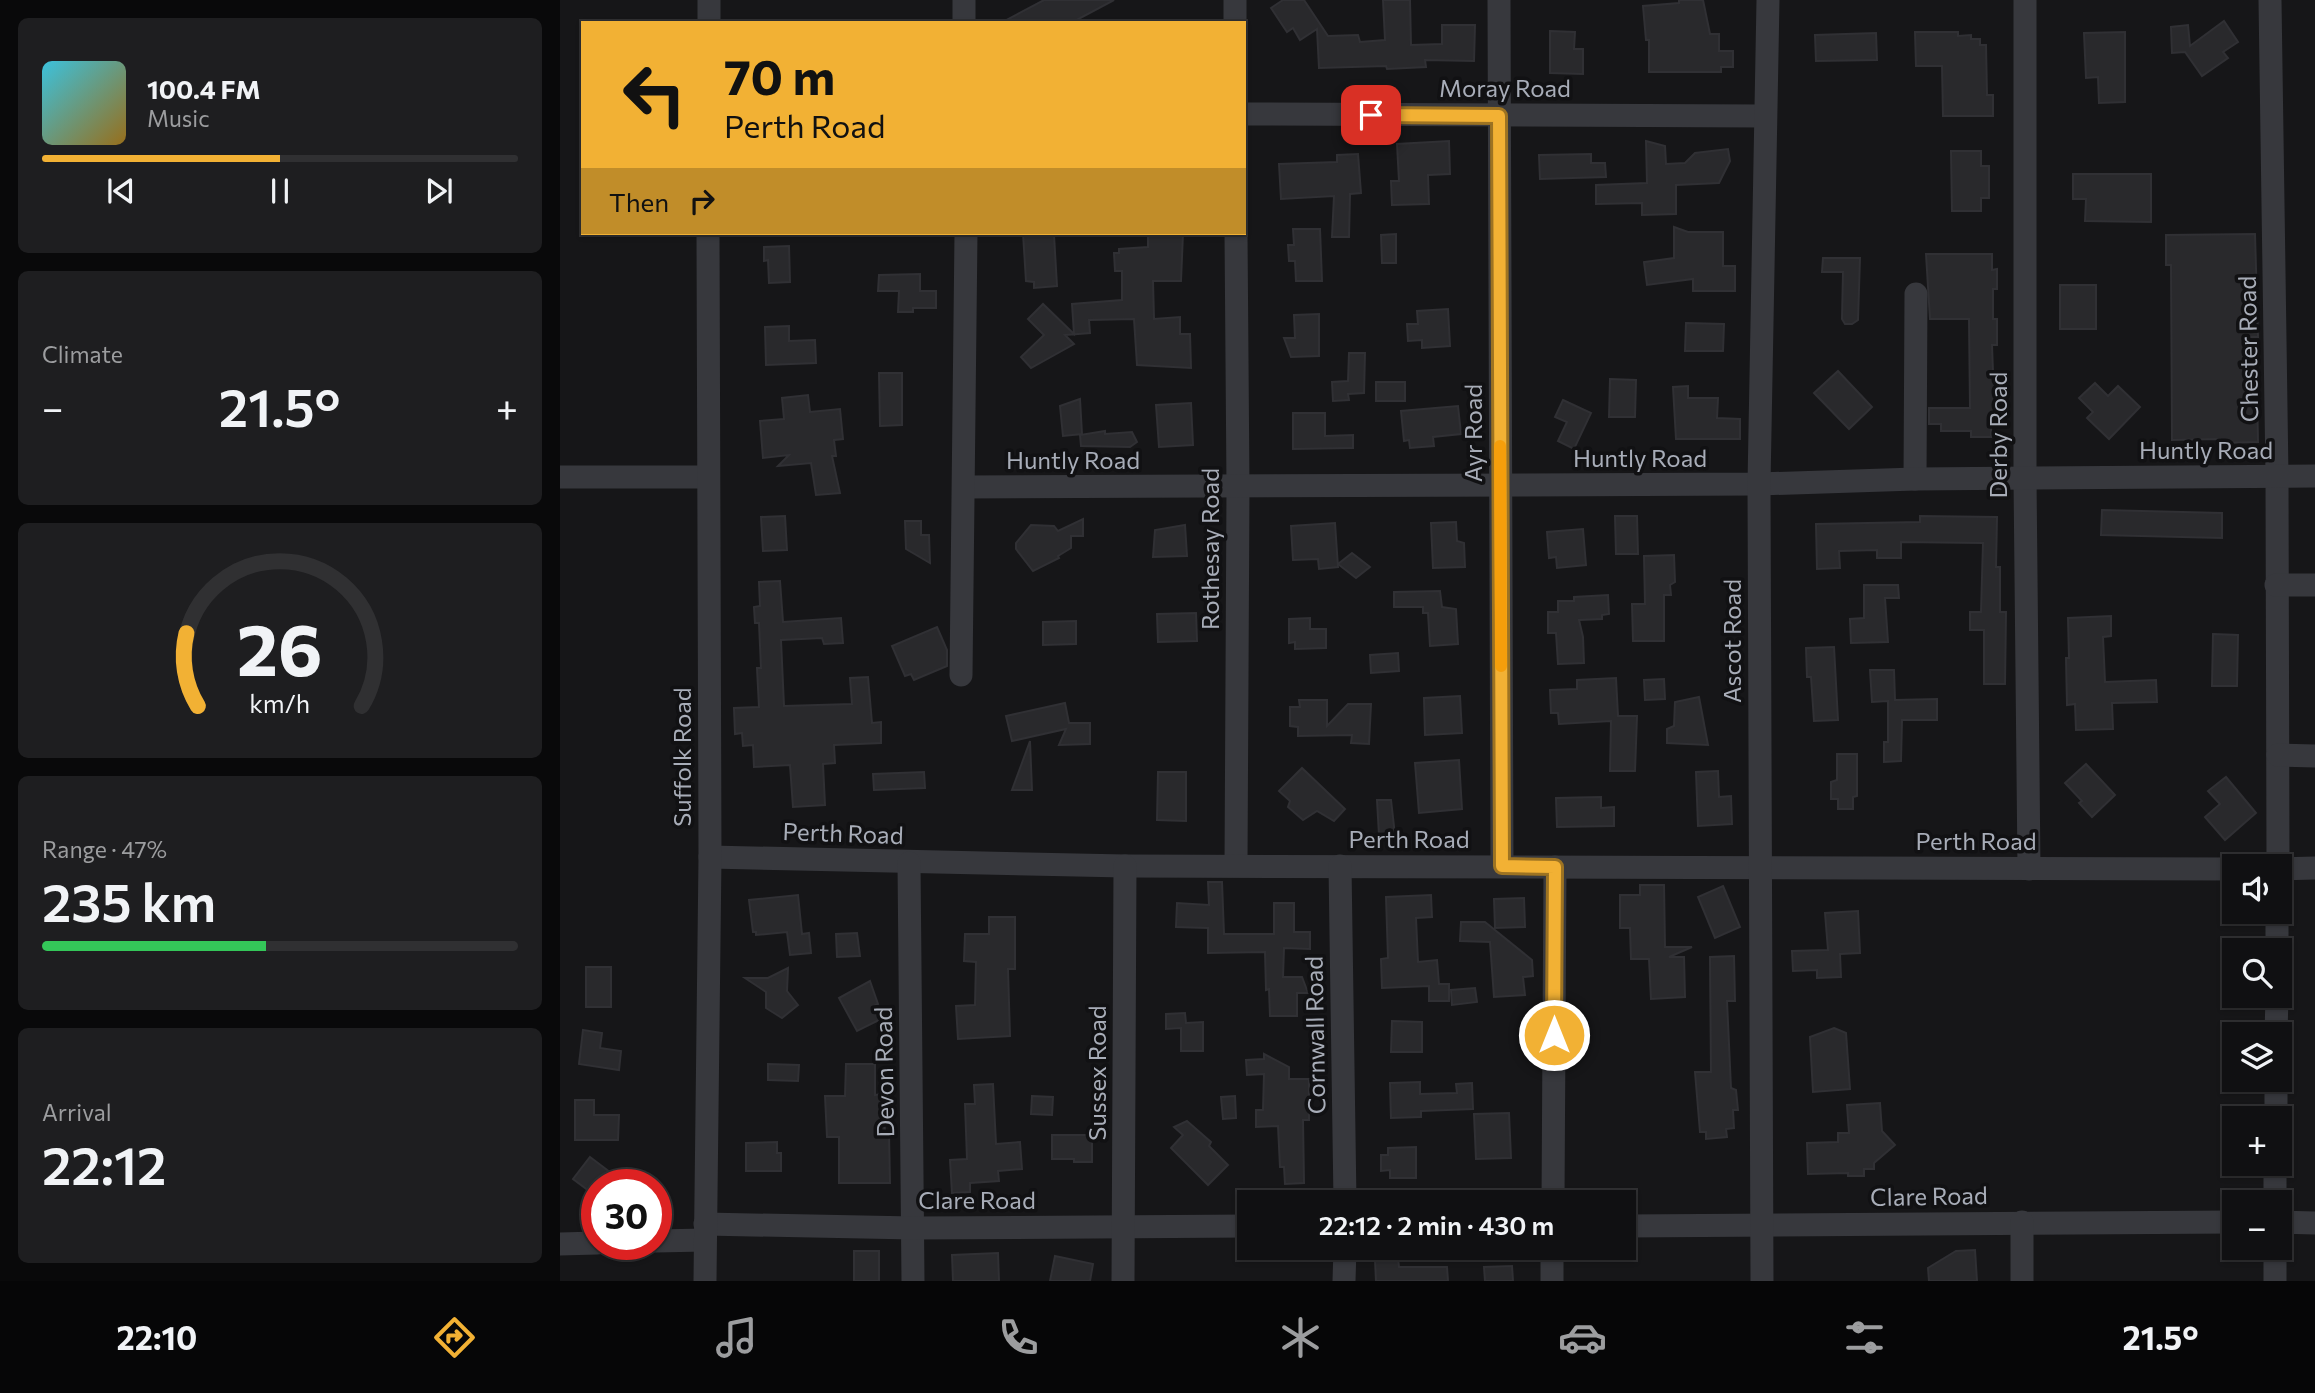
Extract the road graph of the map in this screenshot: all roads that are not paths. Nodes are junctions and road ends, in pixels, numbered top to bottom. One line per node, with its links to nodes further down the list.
1 (709, 0): 8 (street)
2 (964, 0): 9 (street)
3 (1235, 0): 10 (street)
4 (1499, 0): 12 (street, Ayr Road)
5 (1768, 0): 13 (street, Ascot Road)
6 (2025, 0): 22 (street, Derby Road)
7 (2270, 0): 18 (street, Chester Road)
8 (709, 21)
9 (964, 21)
10 (1235, 21)
11 (1246, 114): 12 (street, Moray Road)
12 (1499, 116): 13 (street, Moray Road); 25 (street, Ayr Road)
13 (1765, 116): 24 (street, Ascot Road)
14 (708, 235): 21 (street, Suffolk Road)
15 (966, 235): 26 (street)
16 (1236, 235): 27 (street, Rothesay Road)
17 (1916, 293): 23 (street)
18 (2277, 476): 19 (street, Huntly Road); 22 (street, Huntly Road); 28 (street, Chester Road)
19 (2315, 476)
20 (560, 477): 21 (street)
21 (708, 477): 34 (street, Suffolk Road)
22 (2025, 478): 23 (street, Huntly Road); 44 (street, Derby Road)
23 (1915, 479): 24 (street, Huntly Road)
24 (1759, 484): 25 (street, Huntly Road); 41 (street, Ascot Road)
25 (1500, 486): 27 (street, Huntly Road); 39 (street, Ayr Road)
26 (964, 487): 27 (street, Huntly Road); 30 (street)
27 (1238, 487): 36 (street, Rothesay Road)
28 (2276, 585): 29 (street); 31 (street, Chester Road)
29 (2315, 585)
30 (961, 675)
31 (2278, 755): 32 (street); 33 (street, Chester Road)
32 (2315, 756)
33 (2279, 854)
34 (710, 857): 35 (street, Perth Road); 57 (street, Suffolk Road)
35 (909, 863): 37 (street, Perth Road); 56 (street, Devon Road)
36 (1237, 865): 37 (street, Perth Road); 38 (street, Perth Road)
37 (1125, 866): 53 (street, Sussex Road)
38 (1339, 866): 39 (street, Perth Road); 46 (street, Cornwall Road)
39 (1502, 866): 40 (street, Perth Road)
40 (1555, 867): 41 (street, Perth Road); 47 (street)
41 (1761, 867): 44 (street, Perth Road); 52 (street, Ascot Road)
42 (2292, 867): 43 (street)
43 (2315, 868)
44 (2029, 869): 45 (street, Perth Road)
45 (2222, 869)
46 (1345, 1190)
47 (1553, 1190)
48 (2022, 1222): 49 (street, Clare Road); 52 (street, Clare Road); 70 (street)
49 (2222, 1222)
50 (2292, 1222): 51 (street)
51 (2315, 1223)
52 (1762, 1225): 55 (street, Clare Road); 69 (street, Ascot Road)
53 (1123, 1226): 54 (street, Clare Road); 56 (street, Clare Road); 66 (street, Sussex Road)
54 (1237, 1226)
55 (1636, 1226)
56 (914, 1228): 57 (street, Clare Road); 65 (street, Devon Road)
57 (705, 1232): 58 (street, Clare Road); 64 (street, Suffolk Road)
58 (672, 1238)
59 (581, 1243): 60 (street)
60 (560, 1244)
61 (1345, 1260): 67 (street)
62 (1552, 1260): 68 (street)
63 (2275, 1260): 71 (street)
64 (705, 1281)
65 (913, 1281)
66 (1123, 1281)
67 (1344, 1281)
68 (1552, 1281)
69 (1762, 1281)
70 (2022, 1281)
71 (2275, 1281)

